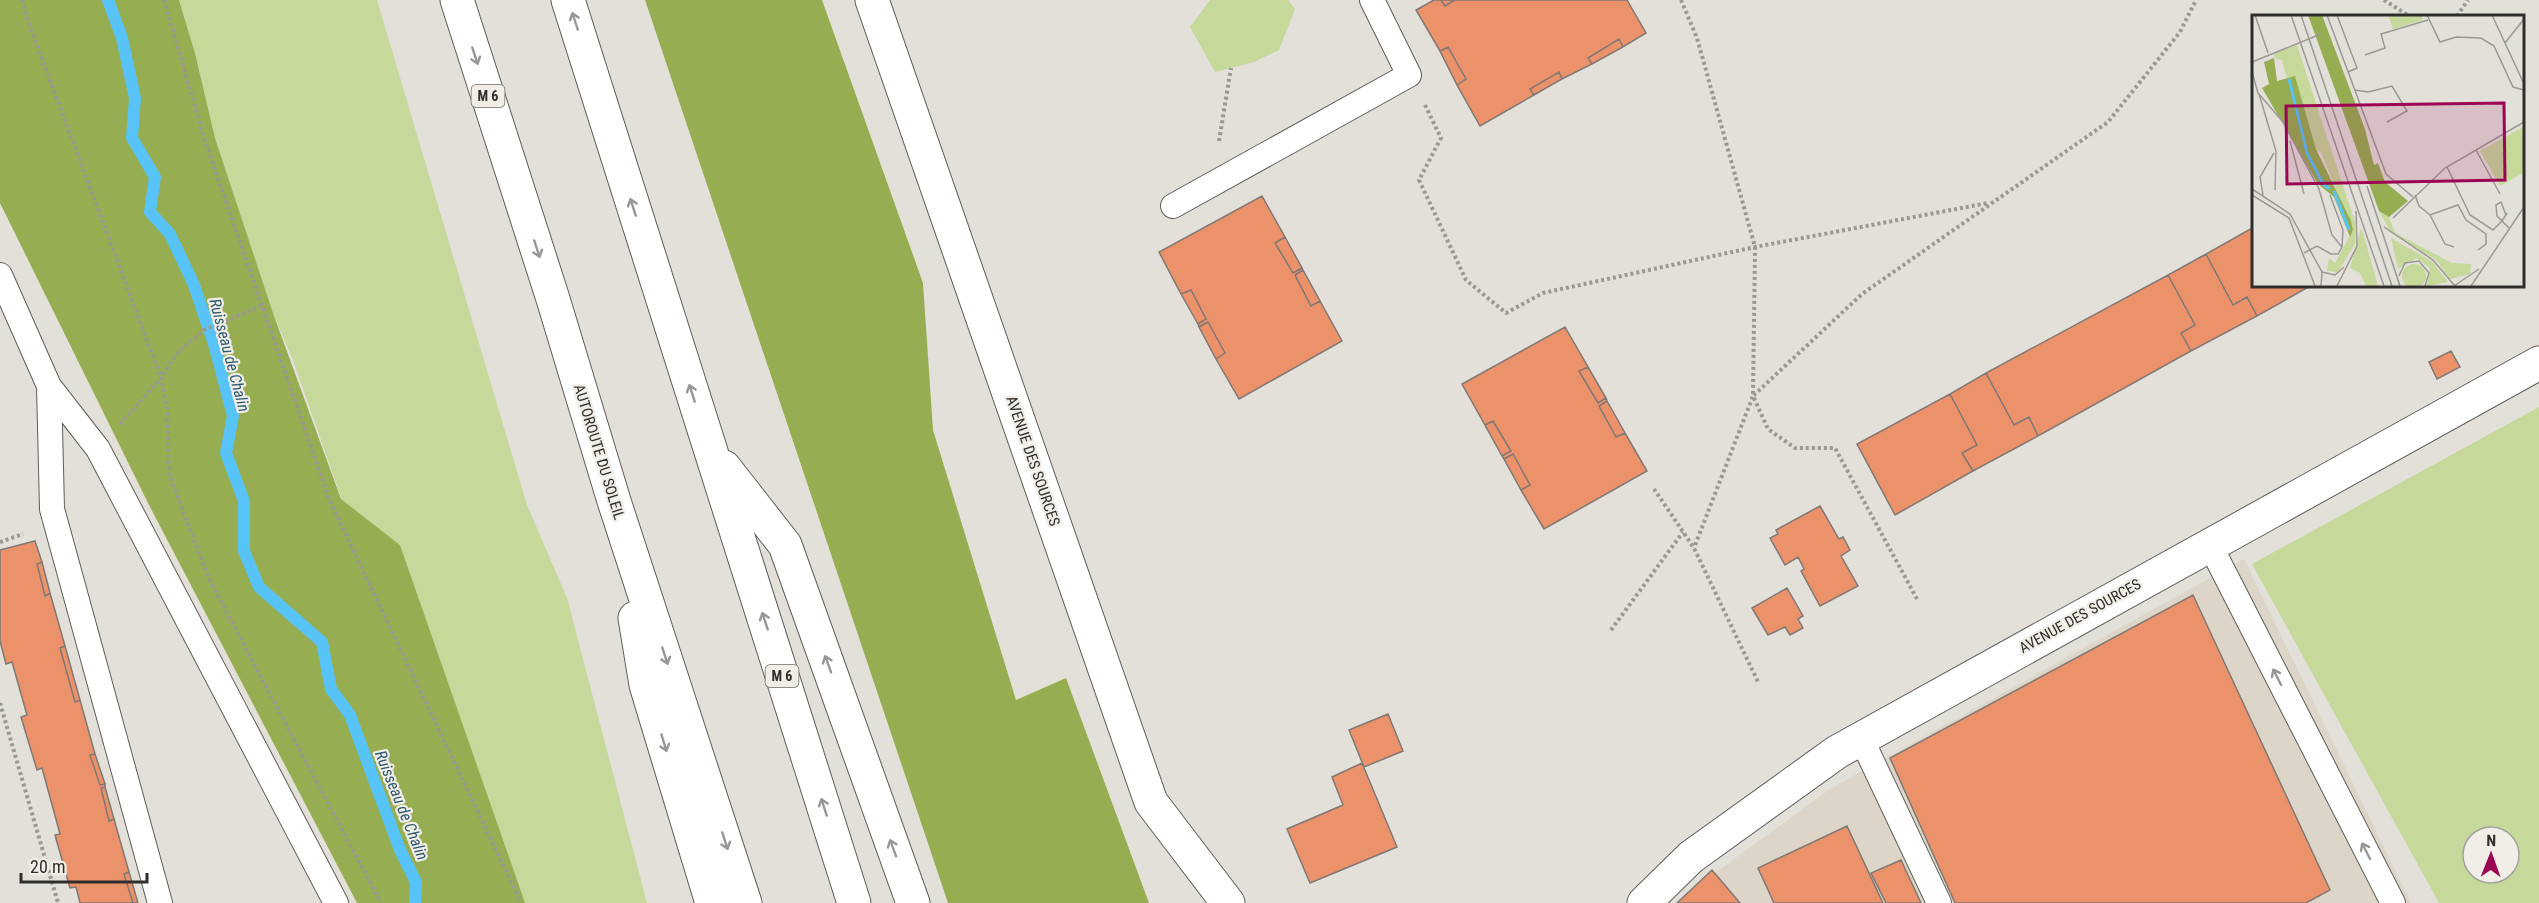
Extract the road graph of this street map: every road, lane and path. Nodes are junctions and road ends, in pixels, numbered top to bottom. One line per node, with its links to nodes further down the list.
1 (22, 0): 22 (path)
2 (165, 0): 20 (path)
3 (458, 0): 28 (main road, AUTOROUTE DU SOLEIL / M 6, one-way to 28)
4 (568, 0): 26 (main road, M 6, one-way to 4)
5 (872, 0): 46 (main road, AVENUE DES SOURCES)
6 (1372, 0): 14 (lane)
7 (1681, 0): 18 (path)
8 (2196, 0): 16 (path)
9 (2384, 0): 11 (path)
10 (2468, 0): 12 (path)
11 (2407, 15)
12 (2458, 15)
13 (1231, 68): 15 (path)
14 (1409, 75): 15 (lane); 18 (path)
15 (1212, 185): 17 (lane)
16 (1991, 202): 18 (path); 24 (path)
17 (1173, 206)
18 (1755, 247): 24 (path)
19 (0, 275): 23 (lane)
20 (261, 306): 22 (path); 41 (path)
21 (2539, 363): 30 (main road, AVENUE DES SOURCES)
22 (161, 378): 25 (path); 40 (path)
23 (49, 386): 25 (lane); 38 (lane)
24 (1753, 396): 31 (path); 32 (path)
25 (98, 449): 39 (lane)
26 (710, 449): 44 (main road, M 6, one-way to 26); 45 (main road, one-way to 26)
27 (1654, 489): 29 (path)
28 (614, 501): 42 (main road, one-way to 42); 43 (main road, AUTOROUTE DU SOLEIL / M 6, one-way to 43)
29 (1683, 532): 31 (path); 33 (path)
30 (2210, 545): 36 (main road, AVENUE DES SOURCES); 49 (lane, one-way to 30)
31 (1694, 548): 34 (path)
32 (1917, 599)
33 (1611, 630)
34 (1759, 684)
35 (0, 703): 37 (path)
36 (1861, 738): 47 (main road, AVENUE DES SOURCES); 48 (lane)
37 (58, 903)
38 (160, 903)
39 (336, 903)
40 (381, 903)
41 (519, 903)
42 (712, 903)
43 (745, 903)
44 (854, 903)
45 (913, 903)
46 (1228, 903)
47 (1644, 903)
48 (1939, 903)
49 (2393, 903)

